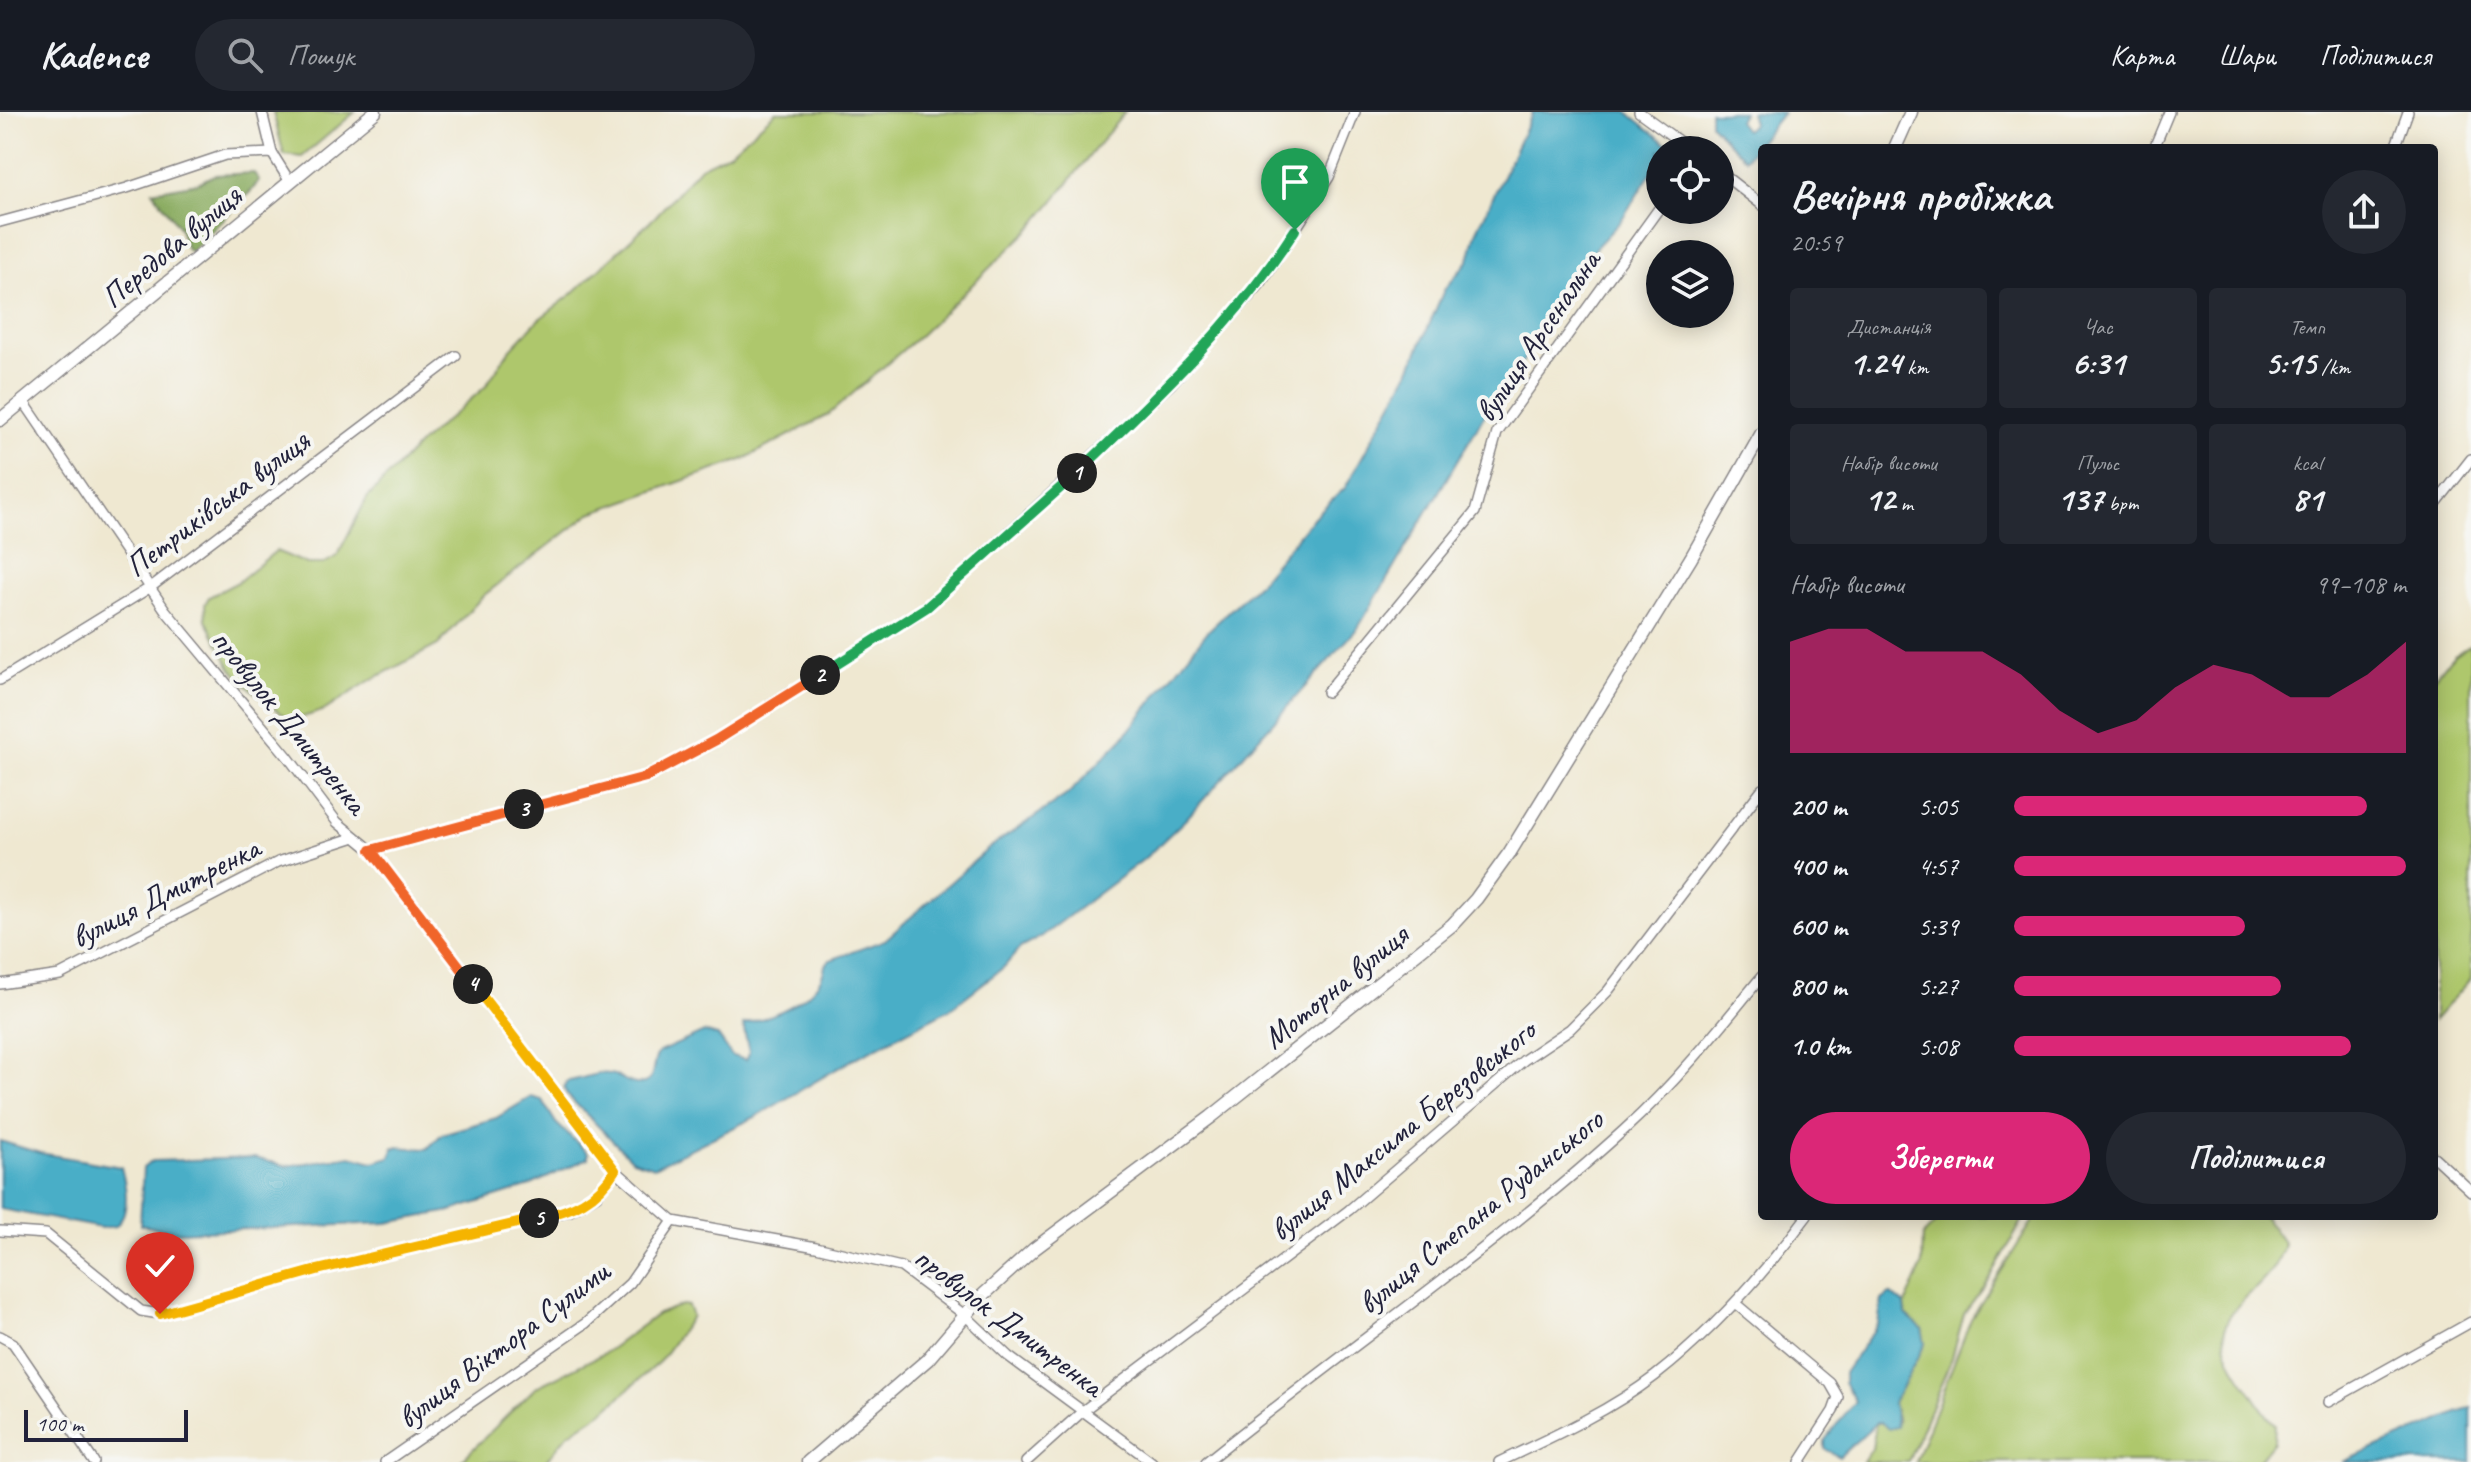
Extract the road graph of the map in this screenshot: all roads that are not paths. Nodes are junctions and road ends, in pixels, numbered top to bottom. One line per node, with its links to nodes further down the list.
1 (262, 112): 12 (street)
2 (375, 112): 13 (street, Передова вулиця)
3 (1355, 112): 29 (street)
4 (1639, 112): 8 (street)
5 (1911, 112): 9 (street)
6 (2169, 112): 10 (street)
7 (2408, 112): 11 (street)
8 (1672, 136)
9 (1897, 144)
10 (2156, 144)
11 (2396, 144)
12 (272, 153): 13 (street); 16 (street)
13 (290, 182): 19 (street, Передова вулиця)
14 (1734, 183): 15 (street)
15 (1758, 202)
16 (0, 222)
17 (1648, 224): 26 (street, вулиця Арсенальна)
18 (456, 356): 24 (street, Петриківська вулиця)
19 (24, 402): 20 (street, Передова вулиця); 24 (street, провулок Дмитренка)
20 (0, 420)
21 (1758, 440): 39 (street, Моторна вулиця)
22 (2471, 459): 23 (street)
23 (2438, 501)
24 (151, 587): 25 (street, Петриківська вулиця); 28 (street, провулок Дмитренка)
25 (0, 680)
26 (1327, 692)
27 (1758, 794): 43 (street, вулиця Максима Березовського)
28 (352, 838): 29 (street, провулок Дмитренка); 31 (street, вулиця Дмитренка)
29 (371, 850): 33 (street, провулок Дмитренка)
30 (1758, 981): 49 (street, вулиця Степана Руданського)
31 (0, 984)
32 (2438, 1160): 34 (street)
33 (615, 1170): 36 (street, провулок Дмитренка); 37 (street)
34 (2470, 1187)
35 (1804, 1220): 38 (street)
36 (673, 1221): 39 (street, провулок Дмитренка); 45 (street, вулиця Віктора Сулими)
37 (0, 1231)
38 (1736, 1304): 50 (street); 51 (street)
39 (966, 1316): 43 (street, провулок Дмитренка); 46 (street, Моторна вулиця)
40 (2471, 1322): 42 (street)
41 (0, 1336): 44 (street)
42 (2328, 1402)
43 (1084, 1410): 47 (street, вулиця Максима Березовського); 48 (street, провулок Дмитренка)
44 (94, 1462)
45 (385, 1462)
46 (808, 1462)
47 (1026, 1462)
48 (1152, 1462)
49 (1206, 1462)
50 (1499, 1462)
51 (1800, 1462)

